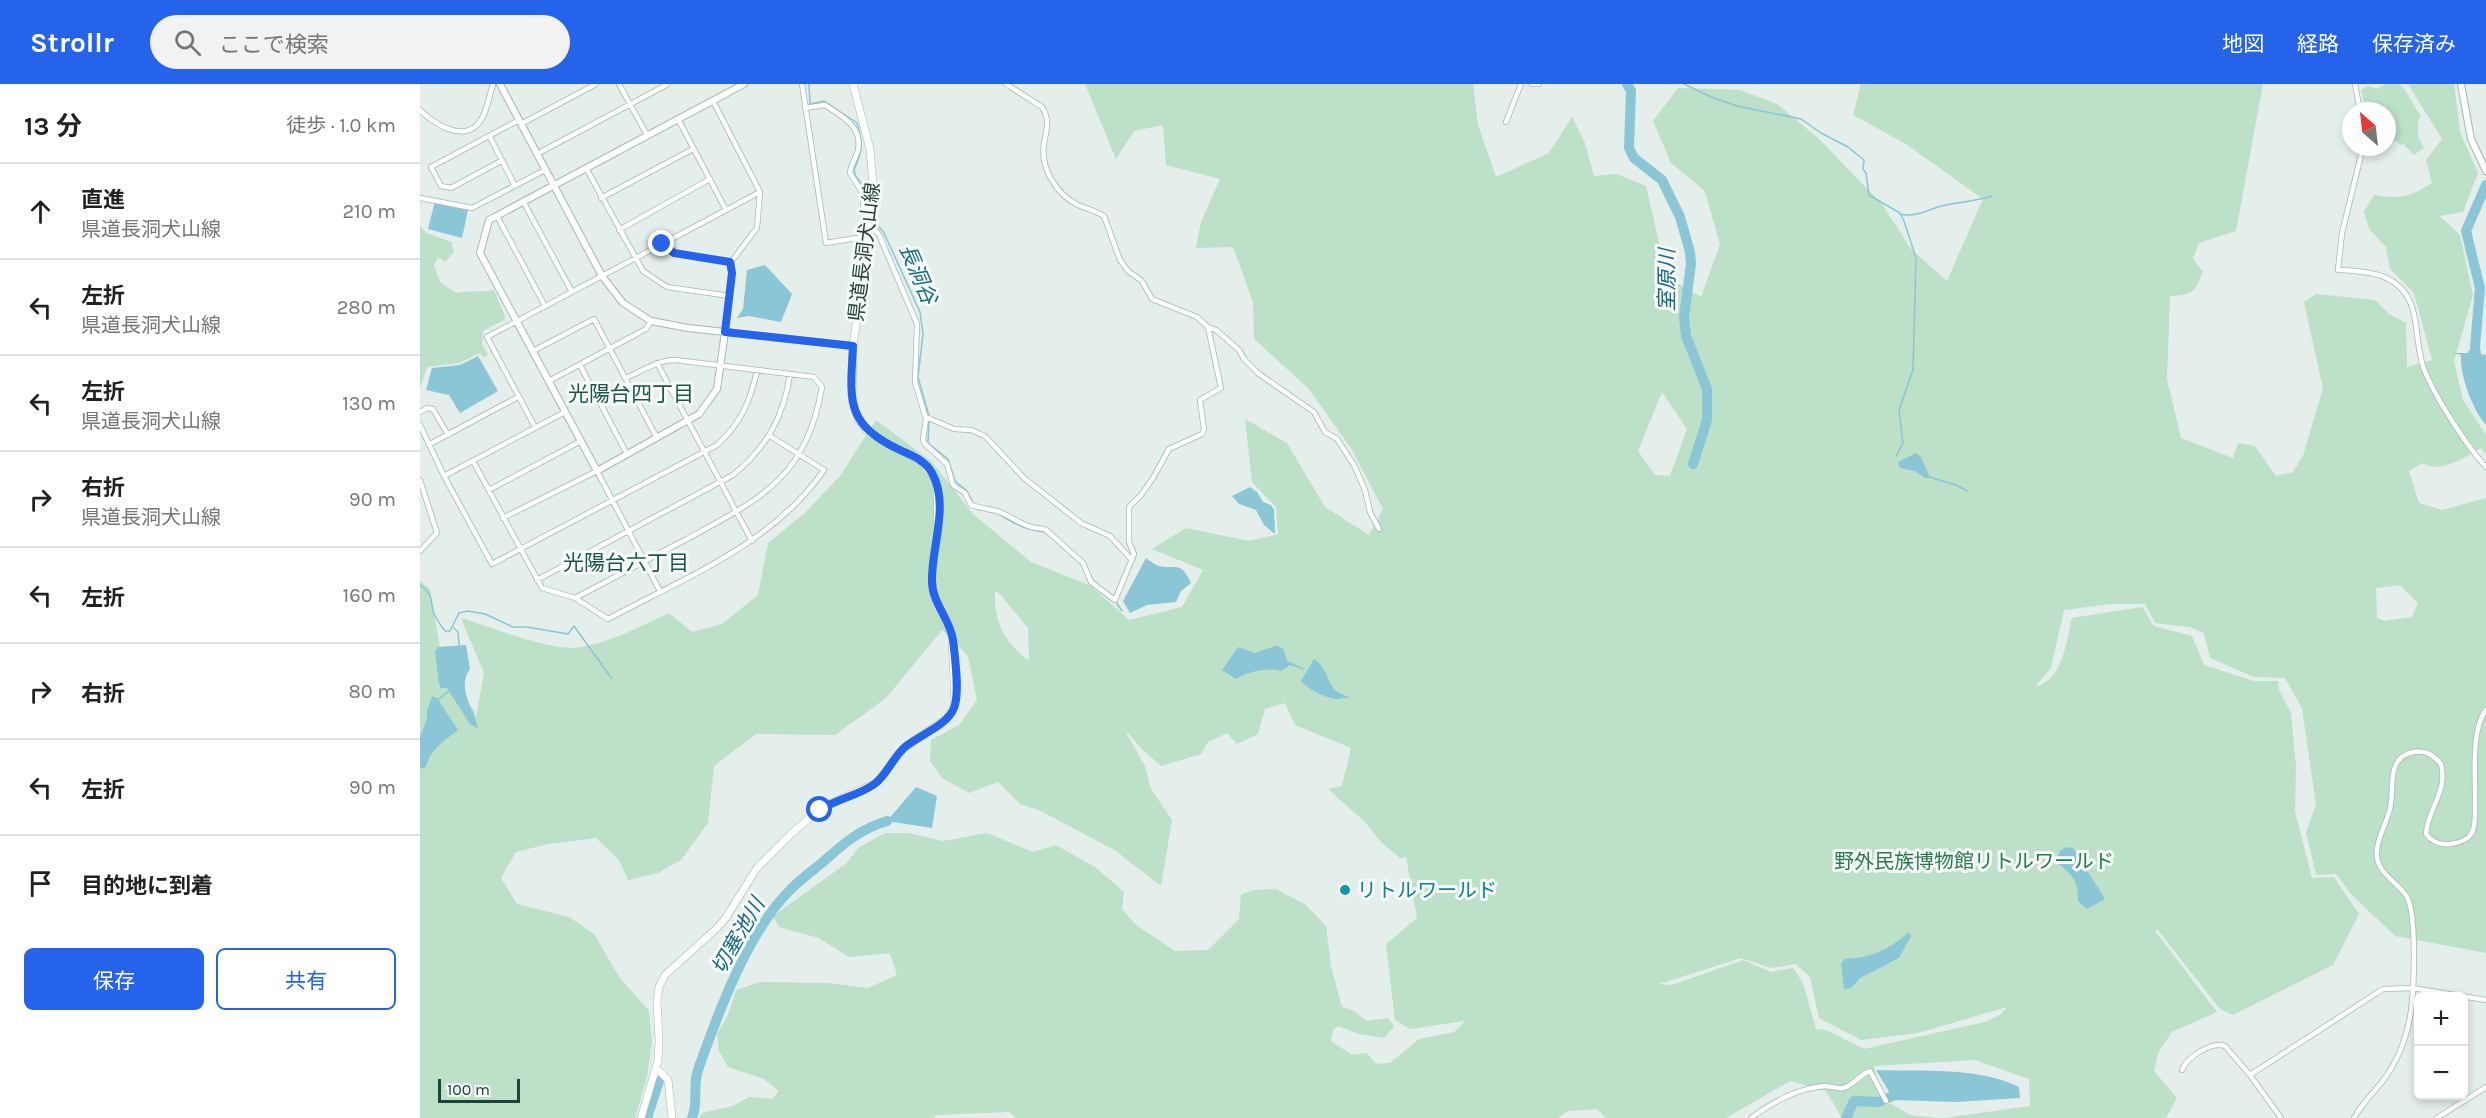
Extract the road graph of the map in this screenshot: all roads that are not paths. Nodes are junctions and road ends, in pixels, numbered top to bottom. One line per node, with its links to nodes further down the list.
1 (493, 84): 19 (street)
2 (500, 84): 21 (street)
3 (596, 84): 21 (street)
4 (620, 84): 17 (street)
5 (668, 84): 17 (street)
6 (802, 84): 18 (street)
7 (853, 84): 41 (main road, 県道長洞犬山線)
8 (1006, 84): 52 (street)
9 (1521, 84): 22 (street)
10 (1532, 84): 11 (street)
11 (1539, 84)
12 (2355, 84): 16 (street)
13 (2461, 84): 31 (street)
14 (741, 85): 15 (street)
15 (713, 101): 20 (street); 35 (street)
16 (2358, 102)
17 (631, 104): 23 (street); 26 (street)
18 (806, 108): 41 (street); 41 (street)
19 (420, 110)
20 (678, 119): 23 (street); 25 (street)
21 (520, 122): 24 (street); 26 (street)
22 (1506, 122)
23 (647, 135): 29 (street)
24 (490, 137): 28 (street); 28 (street)
25 (693, 149): 32 (street); 37 (street)
26 (537, 154): 30 (street)
27 (2361, 156): 80 (street)
28 (501, 161): 34 (street)
29 (586, 168): 33 (street); 37 (street)
30 (546, 170): 33 (street); 34 (street)
31 (2486, 171)
32 (710, 179): 39 (street); 42 (street)
33 (554, 185): 38 (street); 46 (street)
34 (515, 186): 36 (street)
35 (760, 192): 39 (street); 45 (street)
36 (420, 198)
37 (601, 198): 42 (street)
38 (523, 201): 40 (street); 47 (street)
39 (726, 210): 43 (street)
40 (497, 216): 49 (street); 51 (street)
41 (870, 228): 54 (main road, 県道長洞犬山線); 67 (street)
42 (619, 230): 44 (street)
43 (662, 244): 44 (street); 45 (street)
44 (635, 259): 46 (street); 48 (street)
45 (730, 262): 48 (street)
46 (602, 276): 47 (street); 50 (street)
47 (572, 292): 49 (street)
48 (730, 296): 53 (street)
49 (545, 306): 51 (street)
50 (651, 321): 53 (street); 55 (street)
51 (516, 322): 56 (street); 64 (street)
52 (1208, 327): 89 (street); 94 (street)
53 (725, 332): 54 (street); 59 (street)
54 (853, 346): 102 (main road, 県道長洞犬山線)
55 (610, 349): 56 (street); 58 (street); 62 (street)
56 (533, 351): 63 (street)
57 (657, 363): 59 (street); 62 (street); 68 (street)
58 (580, 365): 63 (street); 77 (street)
59 (722, 366): 60 (street); 68 (street)
60 (757, 371): 61 (street); 76 (street)
61 (790, 374): 72 (street); 78 (street)
62 (626, 378): 73 (street)
63 (549, 381): 66 (street)
64 (518, 397): 70 (street); 71 (street)
65 (420, 412): 71 (street)
66 (565, 412): 70 (street); 74 (street)
67 (929, 418): 94 (street); 94 (street)
68 (688, 422): 73 (street); 76 (street)
69 (420, 425): 75 (street)
70 (535, 427): 79 (street)
71 (447, 435): 75 (street)
72 (770, 436): 78 (street); 84 (street)
73 (657, 438): 77 (street)
74 (581, 441): 81 (street); 85 (street)
75 (430, 444): 82 (street)
76 (705, 452): 84 (street); 86 (street)
77 (627, 454): 81 (street)
78 (798, 455): 87 (street); 91 (street)
79 (473, 461): 82 (street); 85 (street)
80 (2486, 467)
81 (597, 471): 86 (street); 88 (street)
82 (444, 476): 92 (street)
83 (420, 480): 93 (street)
84 (720, 482): 87 (street); 90 (street)
85 (489, 490): 88 (street)
86 (613, 500): 90 (street); 92 (street)
87 (736, 512): 91 (street); 95 (street)
88 (503, 518): 92 (street)
89 (1379, 529)
90 (629, 531): 95 (street); 96 (street)
91 (752, 541): 97 (street)
92 (520, 549): 96 (street)
93 (420, 550)
94 (1132, 560)
95 (645, 561): 97 (street); 98 (street)
96 (537, 580): 98 (street)
97 (660, 591): 98 (street)
98 (575, 598)
99 (2486, 710): 100 (street)
100 (2412, 988): 101 (street); 104 (street); 111 (street)
101 (2486, 1000)
102 (656, 1068): 107 (main road, 県道長洞犬山線); 108 (main road)
103 (2182, 1070): 104 (street)
104 (2250, 1075): 110 (street)
105 (2486, 1087): 112 (street)
106 (1886, 1101): 109 (street)
107 (641, 1118)
108 (672, 1118)
109 (1751, 1118)
110 (2281, 1118)
111 (2354, 1118)
112 (2437, 1118)

